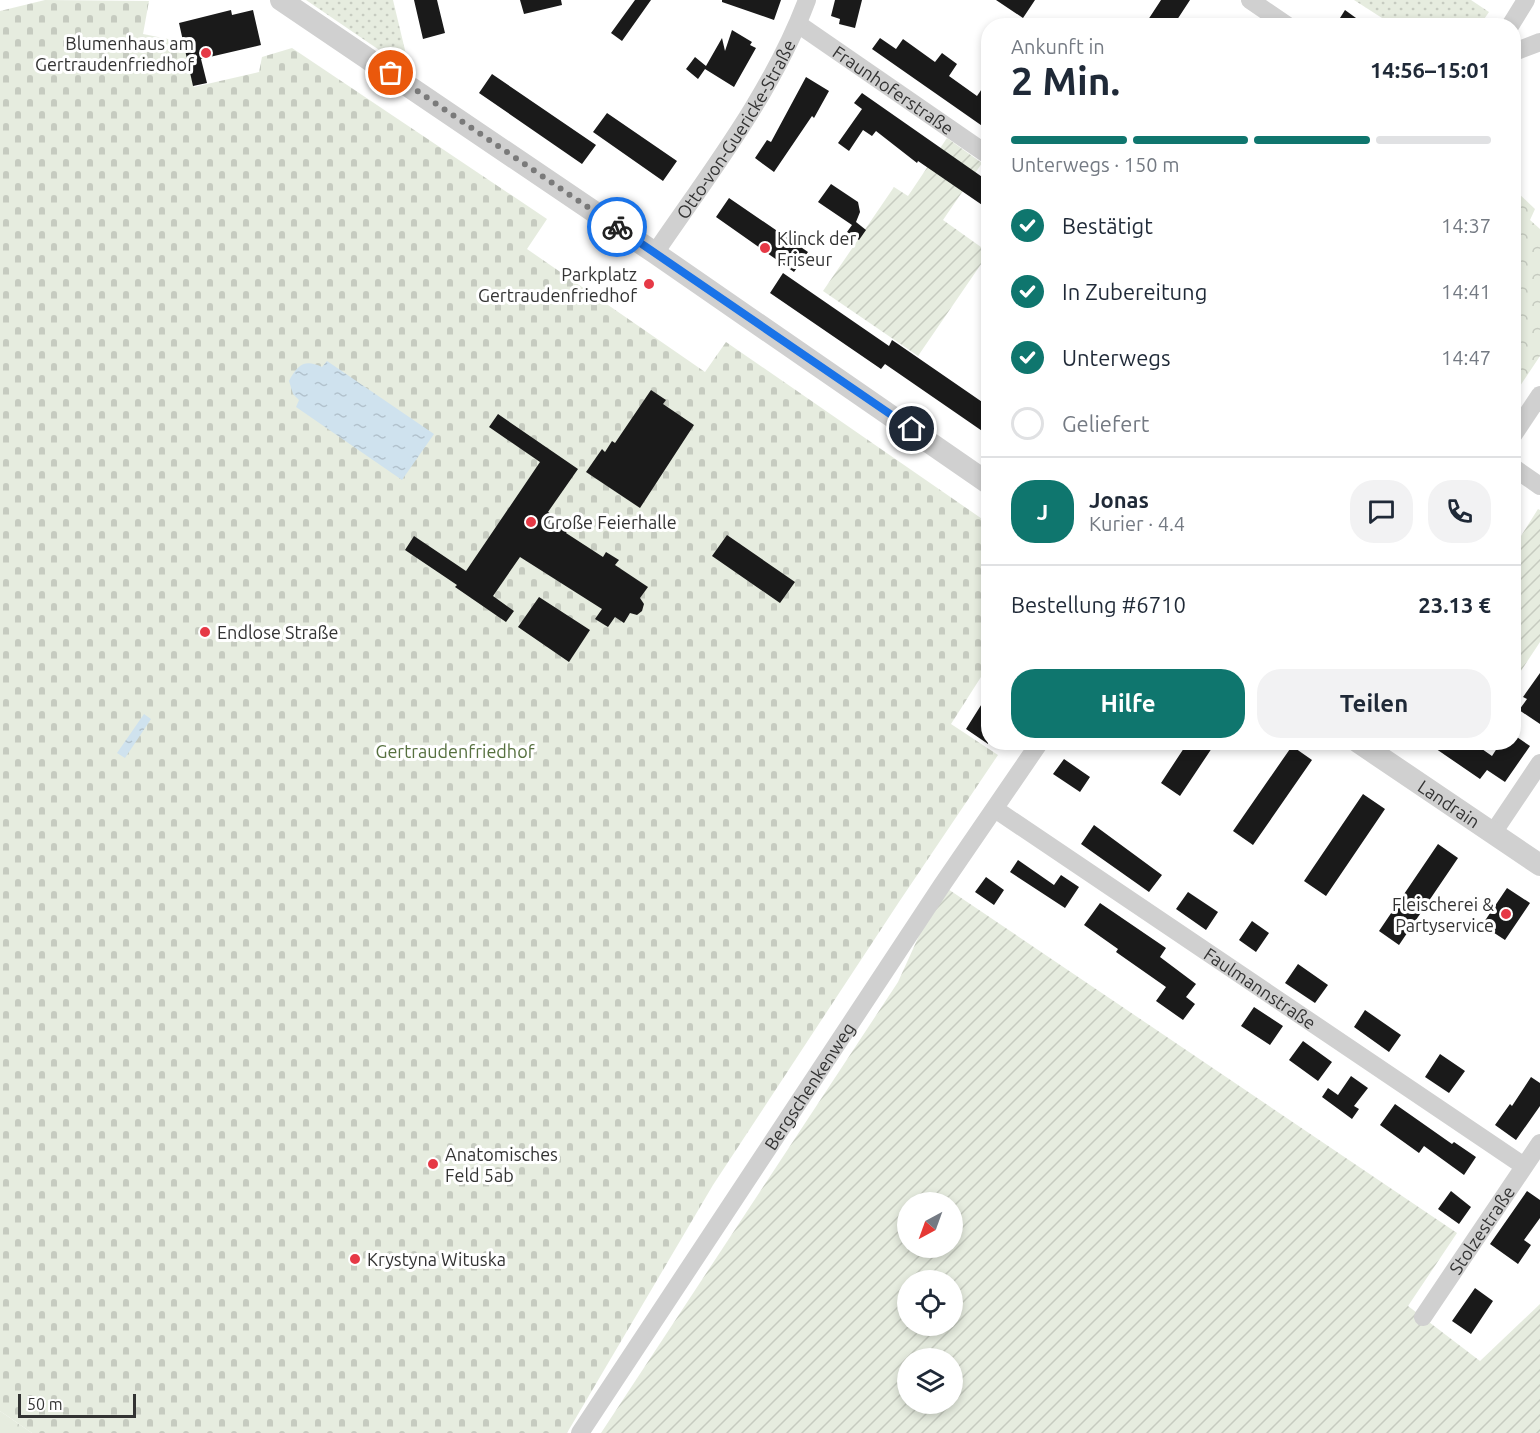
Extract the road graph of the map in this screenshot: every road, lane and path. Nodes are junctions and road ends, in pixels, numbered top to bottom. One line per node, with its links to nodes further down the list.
1 (281, 0): 11 (street)
2 (807, 0): 7 (street, Otto-von-Guericke-Straße)
3 (1250, 0): 5 (street)
4 (1526, 0): 6 (street)
5 (1276, 18)
6 (1515, 18)
7 (798, 24): 10 (street, Fraunhoferstraße); 11 (street, Otto-von-Guericke-Straße)
8 (1540, 42): 9 (street)
9 (1521, 49)
10 (981, 149)
11 (655, 253): 15 (street)
12 (1540, 395): 13 (street)
13 (1521, 424)
14 (1521, 473): 16 (street)
15 (981, 478)
16 (1540, 486)
17 (1035, 750): 20 (street, Bergschenkenweg)
18 (1370, 750): 21 (street, Landrain)
19 (1540, 763): 21 (street)
20 (995, 809): 24 (street, Faulmannstraße); 26 (street, Bergschenkenweg)
21 (1494, 833): 22 (street, Landrain)
22 (1540, 865)
23 (1540, 1143): 24 (street, Stolzestraße)
24 (1524, 1166): 25 (street, Stolzestraße)
25 (1423, 1317)
26 (580, 1433)

